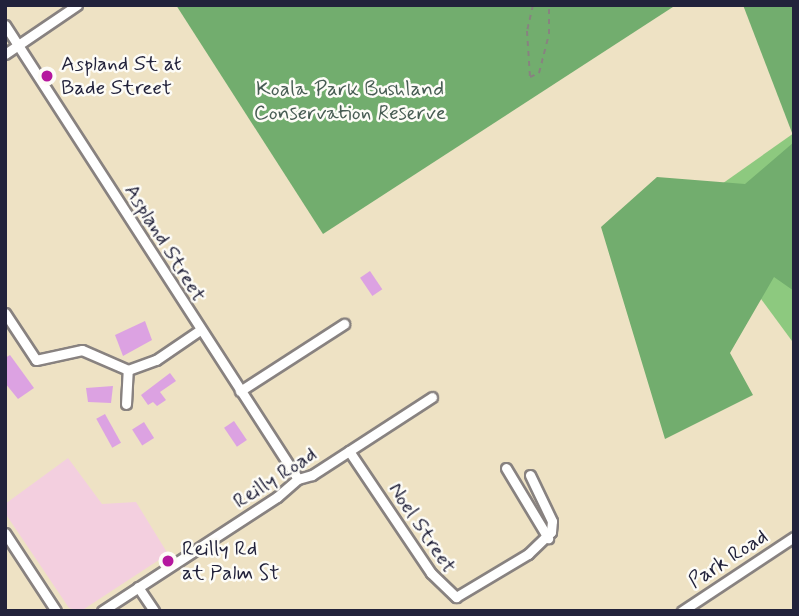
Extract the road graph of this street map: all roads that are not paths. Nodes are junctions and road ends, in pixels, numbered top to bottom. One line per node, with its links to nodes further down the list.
1 (77, 5): 3 (street)
2 (5, 25): 3 (street, Aspland Street)
3 (19, 46): 4 (street); 7 (street, Aspland Street)
4 (5, 54)
5 (5, 313): 8 (street)
6 (344, 324): 9 (street)
7 (200, 330): 8 (street); 9 (street, Aspland Street)
8 (128, 370): 11 (street)
9 (240, 391): 15 (street, Aspland Street)
10 (432, 397): 12 (street, Reilly Road)
11 (126, 404)
12 (349, 451): 15 (street, Reilly Road); 18 (street, Noel Street)
13 (506, 468): 18 (street)
14 (530, 475): 18 (street)
15 (298, 479): 19 (street, Reilly Road)
16 (5, 533): 20 (street)
17 (794, 537): 23 (street, Park Road)
18 (548, 538)
19 (138, 587): 21 (street, Reilly Road); 22 (street)
20 (55, 611)
21 (102, 611)
22 (154, 611)
23 (682, 611)

